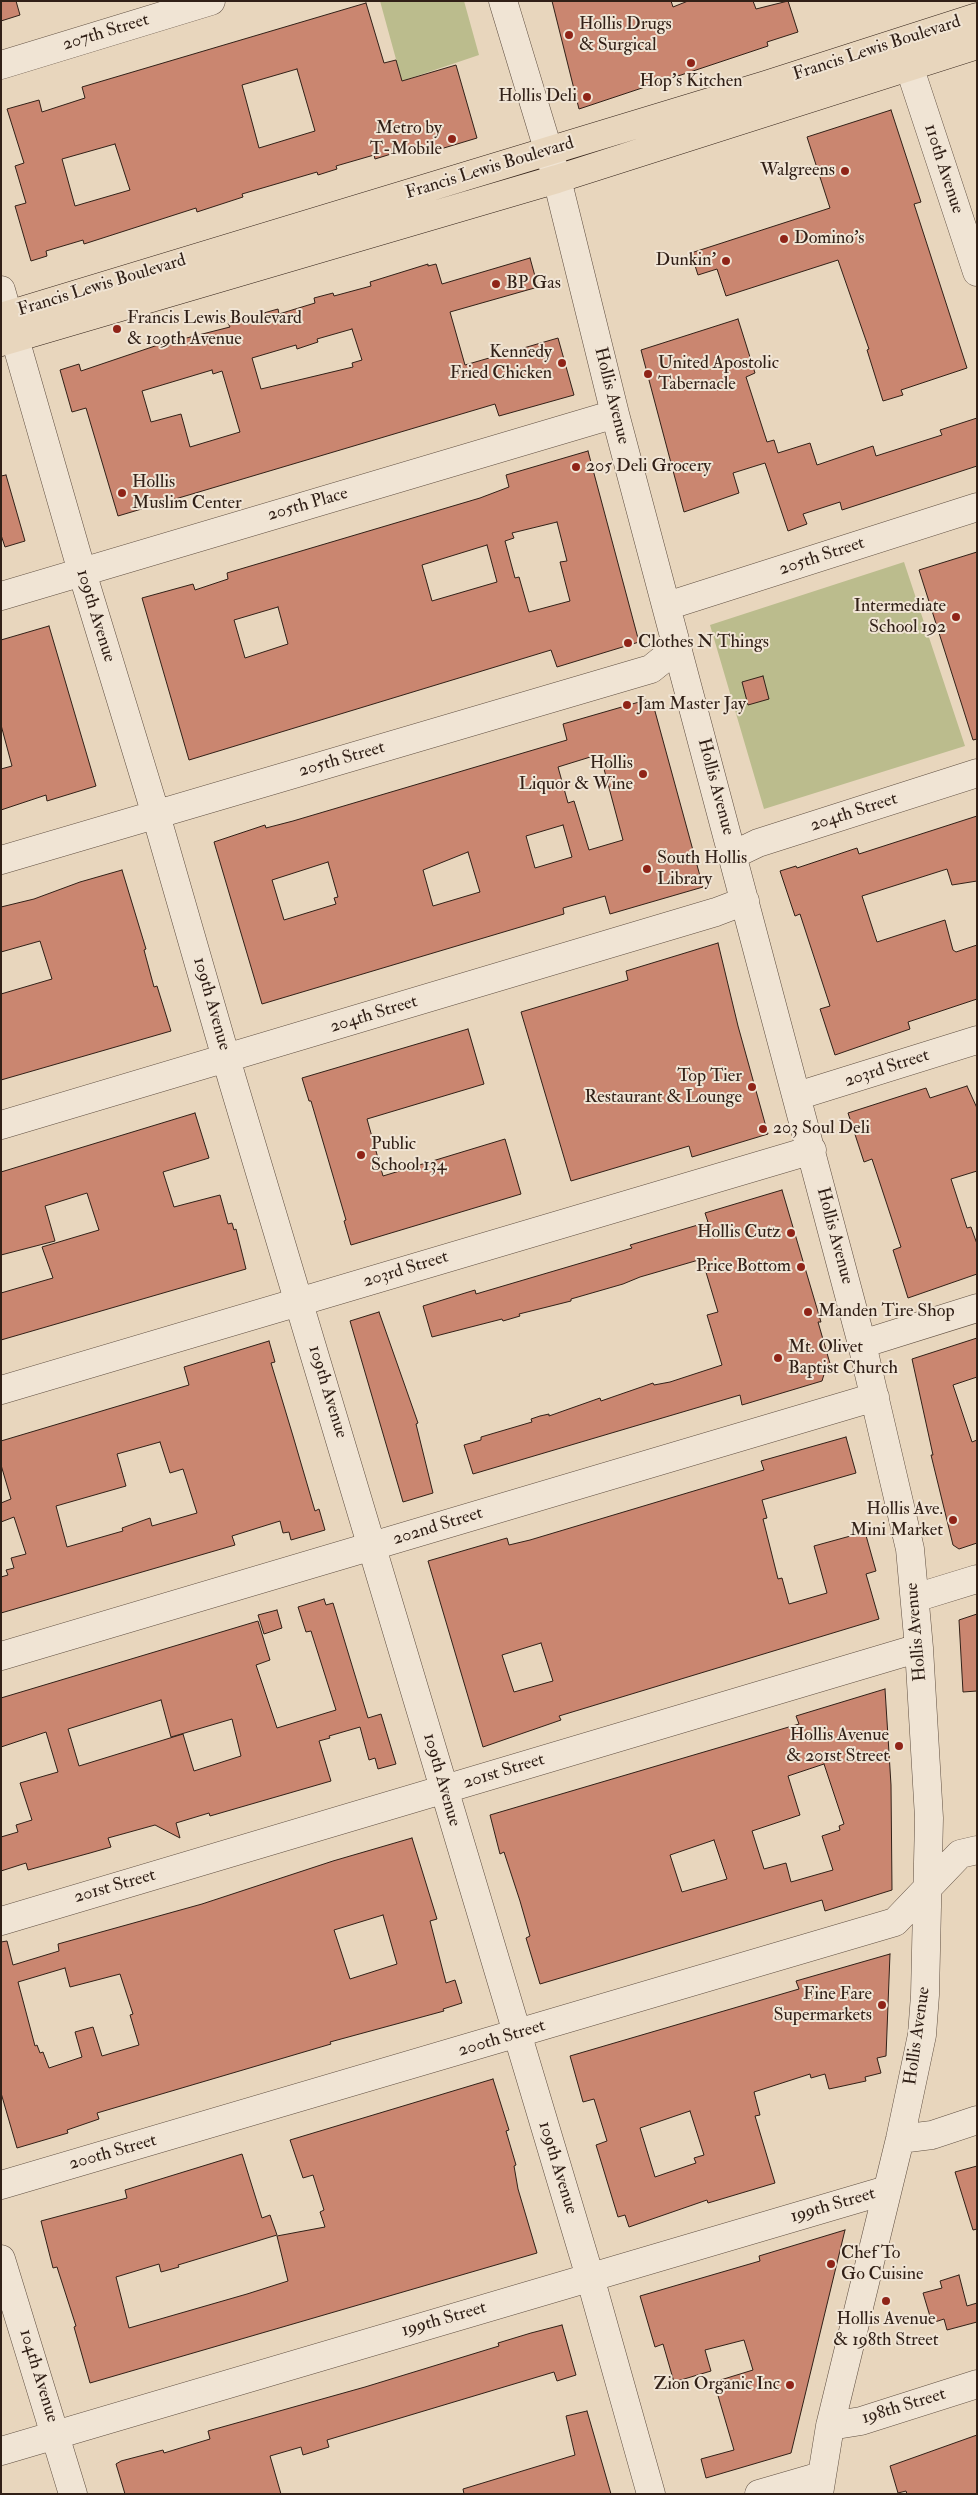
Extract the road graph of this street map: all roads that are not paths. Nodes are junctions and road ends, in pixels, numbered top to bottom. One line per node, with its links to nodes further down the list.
1 (212, 1): 5 (street, 207th Street)
2 (503, 1): 7 (street, Hollis Avenue)
3 (977, 17): 7 (main road, Francis Lewis Boulevard)
4 (977, 45): 6 (main road, Francis Lewis Boulevard)
5 (1, 64)
6 (909, 66): 8 (main road, Francis Lewis Boulevard); 9 (street, 110th Avenue)
7 (549, 151): 8 (street, Hollis Avenue); 10 (main road, Francis Lewis Boulevard)
8 (557, 179): 10 (main road, Francis Lewis Boulevard); 11 (street, Hollis Avenue)
9 (977, 272)
10 (6, 320): 13 (street, 109th Avenue)
11 (615, 414): 13 (street, 205th Place); 15 (street, Hollis Avenue)
12 (977, 507): 15 (street, 205th Street)
13 (82, 572): 14 (street, 205th Place); 18 (street, 109th Avenue)
14 (1, 596)
15 (667, 606): 16 (street, Hollis Avenue)
16 (677, 648): 18 (street, 205th Street); 19 (street, Hollis Avenue)
17 (977, 773): 19 (street, 204th Street)
18 (156, 815): 20 (street, 205th Street); 23 (street, 109th Avenue)
19 (733, 855): 21 (street, Hollis Avenue)
20 (1, 860)
21 (745, 901): 23 (street, 204th Street); 24 (street, Hollis Avenue)
22 (977, 1040): 24 (street, 203rd Street)
23 (227, 1059): 25 (street, 204th Street); 27 (street, 109th Avenue)
24 (796, 1096): 26 (street, Hollis Avenue)
25 (1, 1125)
26 (812, 1150): 27 (street, 203rd Street); 29 (street, Hollis Avenue)
27 (300, 1301): 30 (street, 203rd Street); 32 (street, 109th Avenue)
28 (977, 1308): 29 (street)
29 (862, 1344): 31 (street, Hollis Avenue)
30 (1, 1390)
31 (875, 1397): 32 (street, 202nd Street); 34 (street, Hollis Avenue)
32 (373, 1546): 36 (street, 202nd Street); 37 (street, 109th Avenue)
33 (977, 1579): 34 (street)
34 (915, 1598): 35 (street, Hollis Avenue)
35 (919, 1648): 37 (street, 201st Street); 39 (street, Hollis Avenue)
36 (1, 1656)
37 (443, 1790): 40 (street, 201st Street); 41 (street, 109th Avenue)
38 (977, 1850): 39 (street, 200th Street)
39 (928, 1886): 41 (street, 200th Street); 43 (street, Hollis Avenue)
40 (1, 1921)
41 (517, 2035): 44 (street, 200th Street); 47 (street, 109th Avenue)
42 (977, 2120): 43 (street)
43 (900, 2139): 45 (street, Hollis Avenue)
44 (1, 2185)
45 (887, 2190): 47 (street, 199th Street); 49 (street, Hollis Avenue)
46 (1, 2259): 50 (street, 104th Avenue)
47 (590, 2277): 50 (street, 199th Street); 54 (street, 109th Avenue)
48 (977, 2384): 49 (street, 198th Street)
49 (830, 2426): 52 (street, Hollis Avenue)
50 (56, 2435): 51 (street, 199th Street); 53 (street, 104th Avenue)
51 (1, 2451)
52 (820, 2485): 55 (street)
53 (74, 2494)
54 (651, 2494)
55 (759, 2494)

